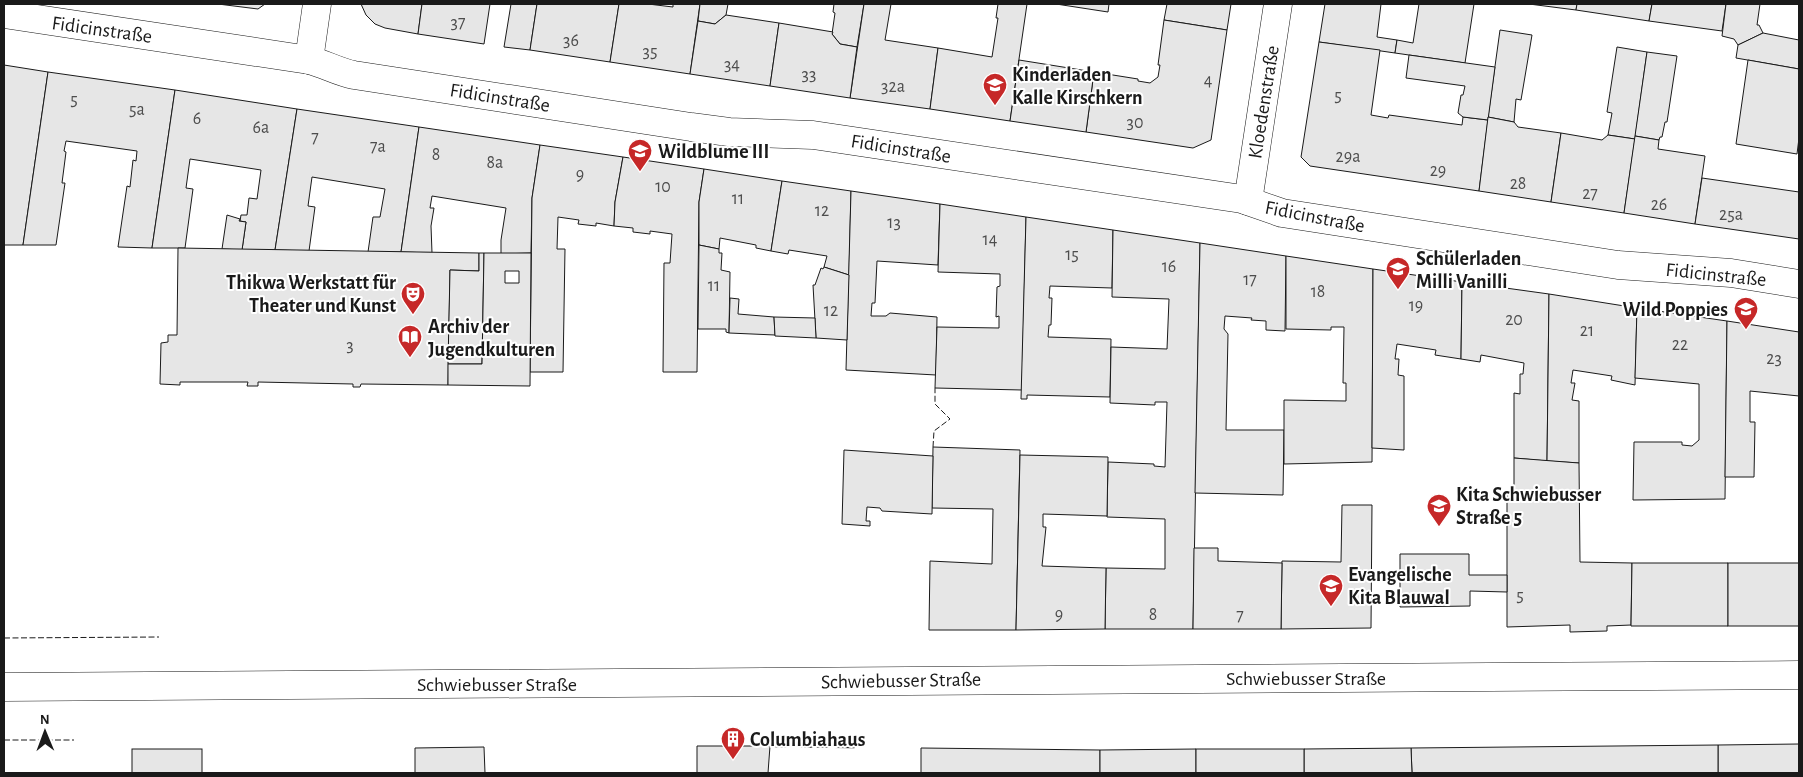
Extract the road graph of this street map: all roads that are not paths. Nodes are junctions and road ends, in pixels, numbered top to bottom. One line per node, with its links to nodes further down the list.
1 (317, 4): 4 (street)
2 (1278, 4): 5 (street, Kloedenstraße)
3 (4, 14): 4 (street, Fidicinstraße)
4 (309, 60): 5 (street, Fidicinstraße)
5 (1248, 201): 6 (street, Fidicinstraße)
6 (1799, 284)
7 (1799, 675): 8 (street, Schwiebusser Straße)
8 (4, 686)

